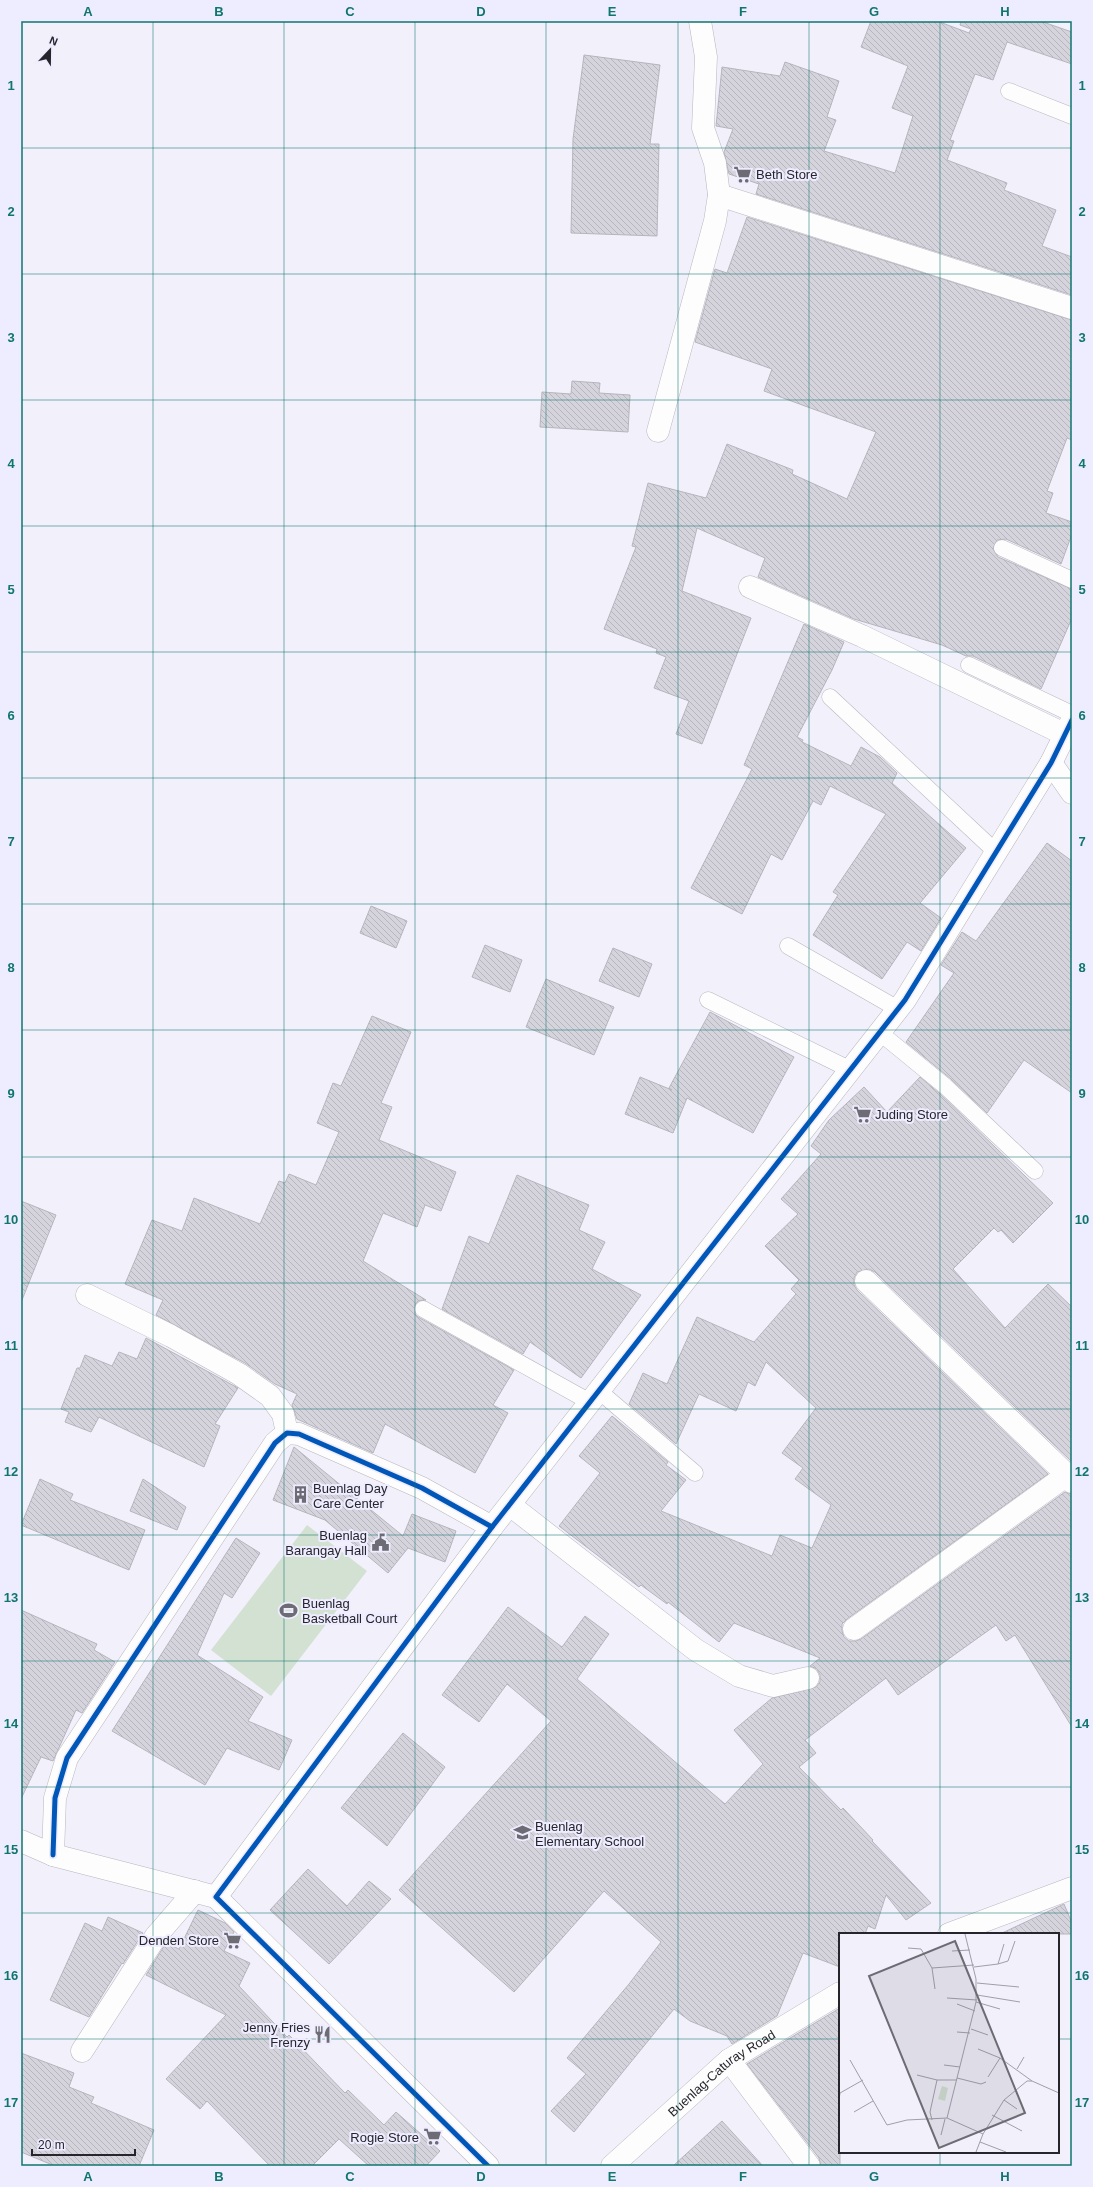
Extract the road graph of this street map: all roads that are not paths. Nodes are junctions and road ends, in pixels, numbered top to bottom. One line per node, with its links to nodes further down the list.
1 (700, 21): 4 (street)
2 (1009, 91): 3 (lane)
3 (1072, 116)
4 (719, 195): 5 (street); 6 (street)
5 (1072, 308)
6 (658, 431)
7 (1002, 548): 8 (lane)
8 (1072, 580)
9 (750, 588): 12 (street)
10 (969, 665): 12 (lane)
11 (830, 697): 15 (lane)
12 (1069, 723): 13 (street)
13 (1051, 763): 14 (street); 15 (street)
14 (1072, 793)
15 (996, 852): 18 (street)
16 (788, 946): 18 (lane)
17 (708, 1000): 20 (lane)
18 (898, 1009): 19 (street)
19 (879, 1032): 20 (street); 21 (lane)
20 (849, 1069): 25 (street)
21 (1035, 1171)
22 (866, 1281): 28 (street)
23 (87, 1295): 26 (street)
24 (423, 1309): 25 (lane)
25 (594, 1396): 27 (lane); 29 (street)
26 (287, 1433): 30 (street); 34 (street)
27 (694, 1473)
28 (1069, 1478): 31 (street)
29 (510, 1505): 30 (street); 32 (street)
30 (492, 1527): 37 (street)
31 (854, 1629)
32 (808, 1678)
33 (21, 1841): 34 (street)
34 (53, 1855): 36 (street)
35 (1072, 1888): 38 (street)
36 (195, 1892): 37 (street); 40 (street)
37 (216, 1897): 42 (street)
38 (952, 1933)
39 (839, 1994): 41 (street, Buenlag-Caturay Road)
40 (82, 2051)
41 (728, 2060): 43 (street, Buenlag-Caturay Road); 44 (street)
42 (488, 2166)
43 (612, 2166)
44 (809, 2166)

